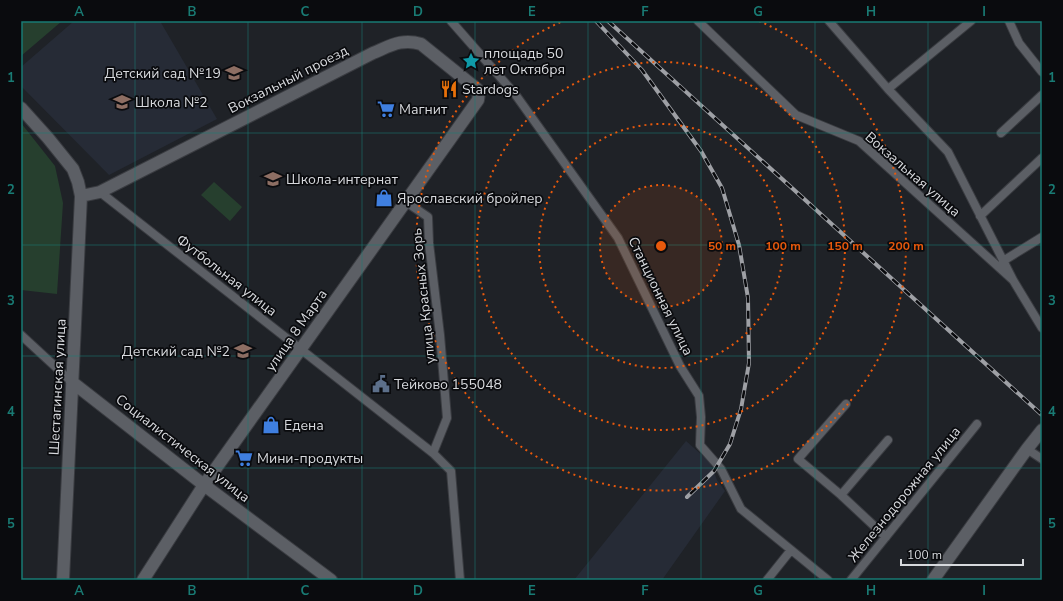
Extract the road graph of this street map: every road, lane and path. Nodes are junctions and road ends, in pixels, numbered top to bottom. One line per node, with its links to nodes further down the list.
1 (451, 21): 34 (street, Станционная улица)
2 (698, 21): 19 (street, Вокзальная улица)
3 (829, 21): 8 (street)
4 (971, 21): 8 (street)
5 (1009, 21): 7 (street)
6 (401, 42): 13 (street, Вокзальный проезд); 15 (street, улица 8 Марта)
7 (1042, 72)
8 (888, 89): 16 (street)
9 (1042, 96): 11 (street)
10 (21, 108): 14 (street, Шестагинская улица)
11 (1001, 133)
12 (1042, 158): 16 (street)
13 (100, 192): 14 (street, Вокзальный проезд); 22 (street, Футбольная улица)
14 (81, 196): 23 (street, Шестагинская улица)
15 (406, 202): 22 (street, улица 8 Марта); 29 (street, улица Красных Зорь)
16 (980, 216): 18 (street)
17 (1042, 237): 18 (street)
18 (1003, 261): 19 (street)
19 (1012, 280): 20 (street)
20 (1042, 328)
21 (21, 335): 23 (street, Социалистическая улица)
22 (301, 349): 29 (street, Футбольная улица); 31 (street, улица 8 Марта)
23 (72, 382): 31 (street, Социалистическая улица); 35 (street, Шестагинская улица)
24 (846, 404): 32 (street)
25 (977, 424): 33 (street, Железнодорожная улица)
26 (1042, 430): 28 (street)
27 (888, 440): 32 (street)
28 (1027, 449): 30 (street); 42 (street)
29 (433, 453): 38 (street)
30 (1042, 459)
31 (204, 485): 36 (street, улица 8 Марта); 37 (street, Социалистическая улица)
32 (841, 496): 33 (street)
33 (886, 537): 41 (street, Железнодорожная улица)
34 (791, 550): 39 (street); 40 (street, Станционная улица)
35 (63, 580)
36 (143, 580)
37 (331, 580)
38 (460, 580)
39 (767, 580)
40 (828, 580)
41 (851, 580)
42 (933, 580)

